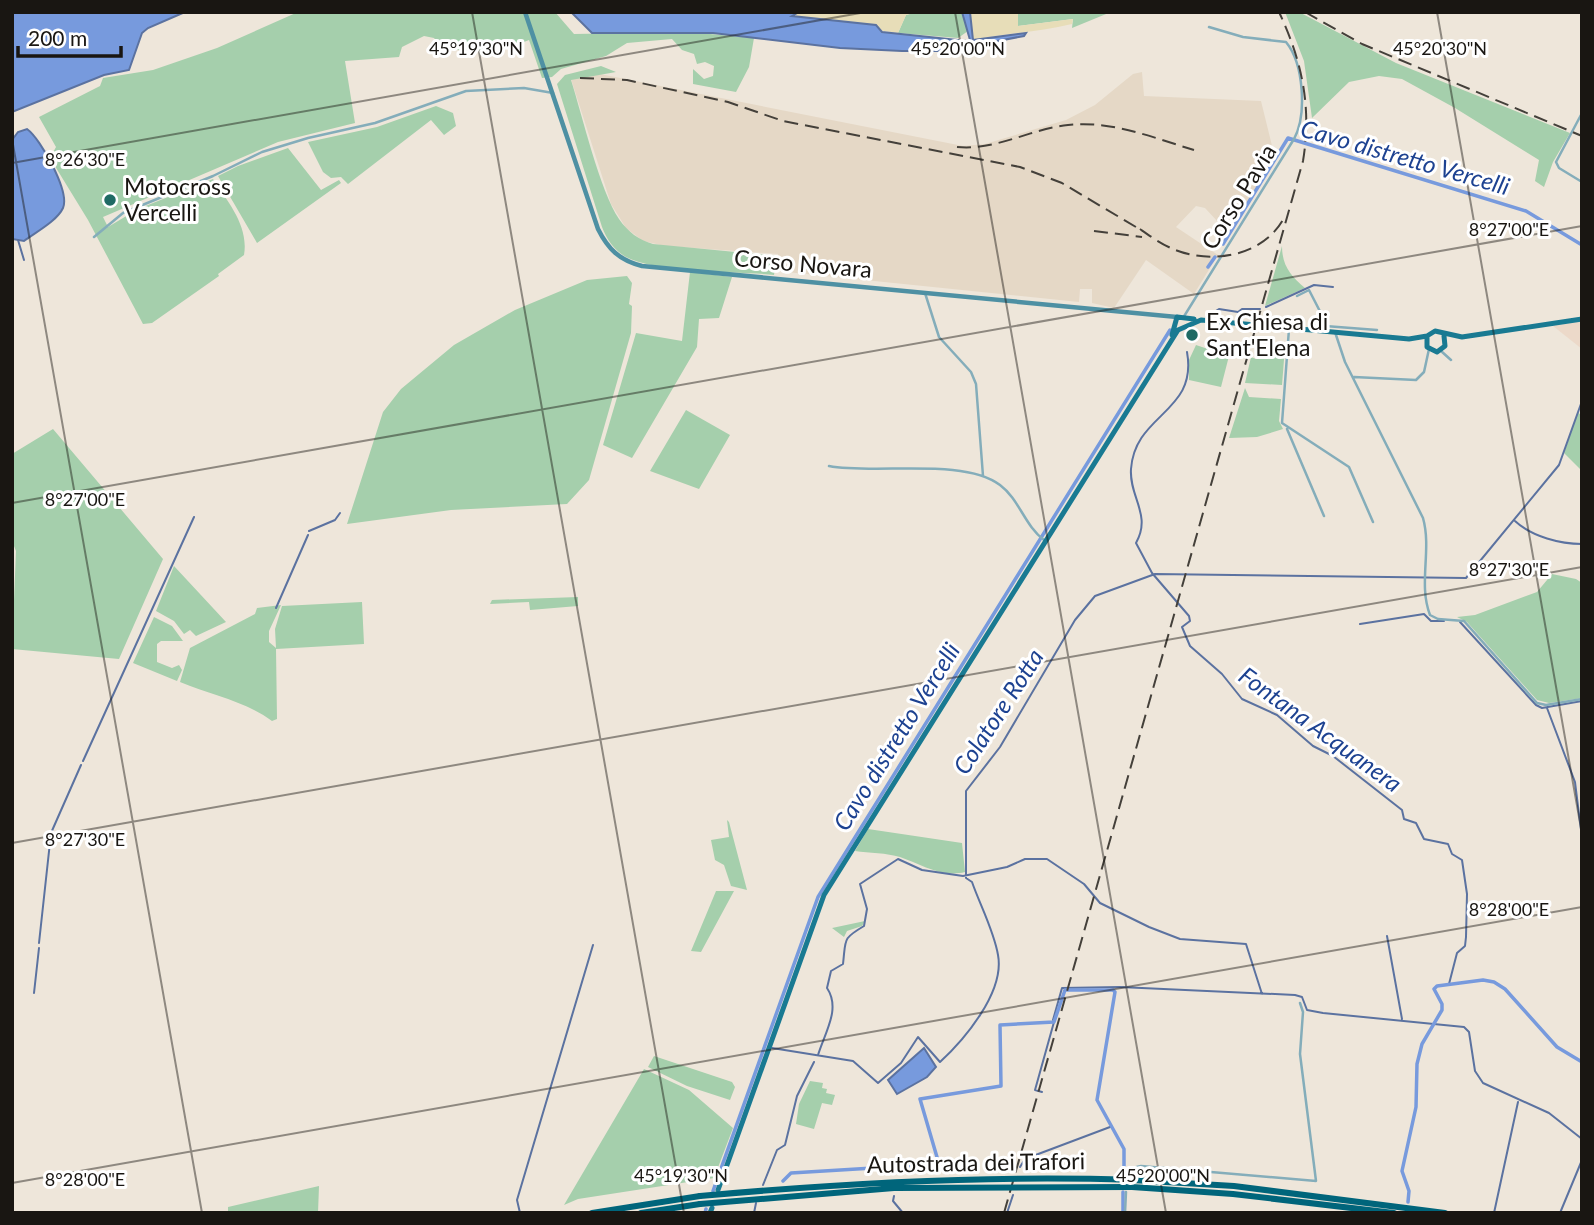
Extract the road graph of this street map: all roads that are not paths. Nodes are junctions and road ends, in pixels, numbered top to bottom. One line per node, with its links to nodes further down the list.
1 (525, 12): 3 (main road, Corso Novara)
2 (1209, 27): 10 (street, Corso Pavia)
3 (553, 93): 6 (street); 7 (main road, Corso Novara)
4 (1582, 113): 5 (street)
5 (1582, 182)
6 (94, 237)
7 (925, 293): 9 (main road, Corso Novara); 29 (street)
8 (1297, 296): 15 (street)
9 (1161, 316): 10 (main road, Corso Novara); 17 (main road)
10 (1180, 318): 12 (main road, Corso Novara); 17 (main road)
11 (1582, 319): 20 (main road)
12 (1201, 320): 14 (main road, Corso Novara); 17 (main road)
13 (1312, 326): 15 (street)
14 (1289, 327): 15 (main road, Corso Novara); 27 (street)
15 (1331, 330): 16 (street); 21 (main road, Corso Novara); 26 (street)
16 (1377, 330)
17 (1174, 333): 32 (main road)
18 (1444, 335): 19 (main road); 20 (main road); 23 (main road)
19 (1427, 336): 21 (main road); 22 (main road)
20 (1462, 337): 23 (main road)
21 (1409, 339): 22 (main road)
22 (1428, 347): 23 (main road); 25 (street)
23 (1442, 348): 24 (street); 25 (street)
24 (1449, 358)
25 (1429, 360): 26 (street)
26 (1353, 377): 33 (street)
27 (1286, 428): 30 (street); 31 (street)
28 (829, 466): 29 (street)
29 (983, 477): 32 (street)
30 (1324, 516)
31 (1373, 522)
32 (1044, 540): 36 (main road)
33 (1582, 699)
34 (1300, 1003): 35 (street)
35 (1130, 1180): 38 (highway, Autostrada dei Trafori, bridge); 42 (highway, Autostrada dei Trafori); 43 (highway, Autostrada dei Trafori)
36 (718, 1190)
37 (1126, 1192): 41 (street)
38 (700, 1200): 39 (highway, Autostrada dei Trafori); 40 (highway, Autostrada dei Trafori)
39 (592, 1213)
40 (641, 1213)
41 (1125, 1213)
42 (1394, 1213)
43 (1445, 1213)

